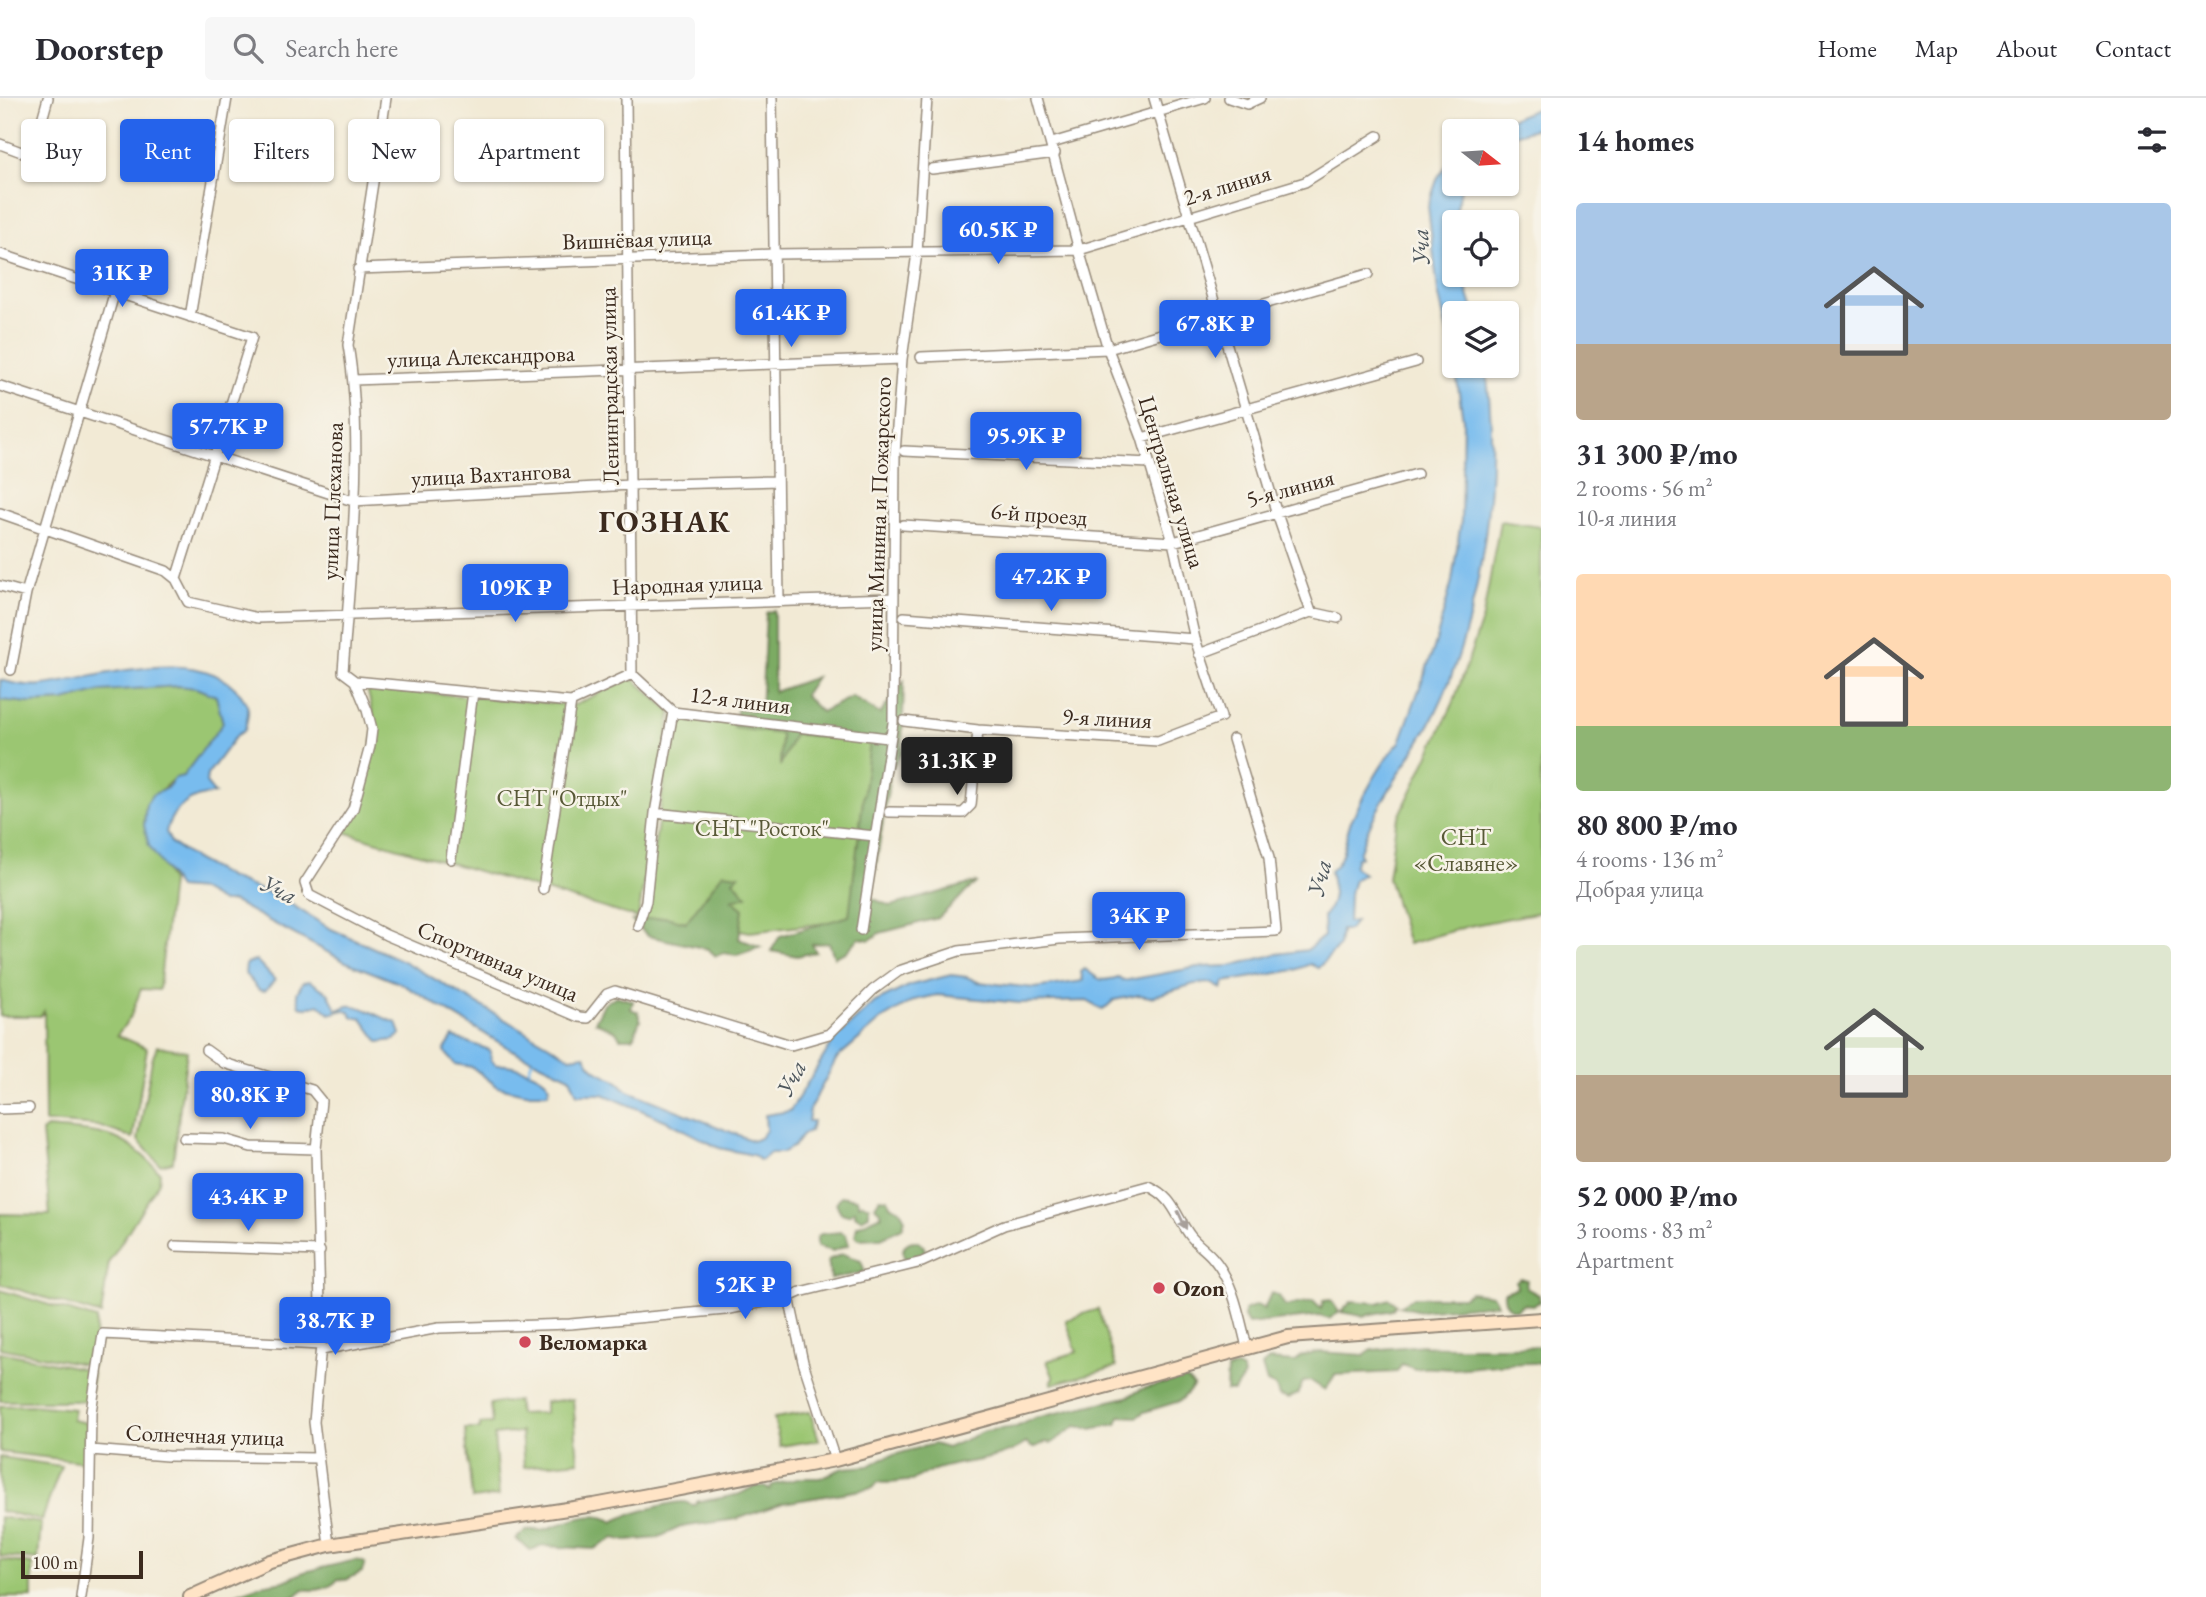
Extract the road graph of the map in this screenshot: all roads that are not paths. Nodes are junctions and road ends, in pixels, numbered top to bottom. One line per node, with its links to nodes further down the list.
1 (48, 98): 15 (street)
2 (227, 98): 27 (street)
3 (386, 98): 24 (street, улица Плеханова)
4 (626, 98): 23 (street, Ленинградская улица)
5 (772, 98): 22 (street)
6 (927, 98): 20 (street, улица Минина и Пожарского)
7 (1038, 98): 14 (street, Центральная улица)
8 (1154, 98): 12 (street)
9 (1205, 98): 12 (street)
10 (1228, 98): 11 (street)
11 (1259, 98)
12 (1158, 112): 14 (street); 18 (street)
13 (1378, 136): 18 (street, 2-я линия)
14 (1052, 143): 16 (street, Центральная улица)
15 (0, 144)
16 (1055, 153): 17 (street); 19 (street, Центральная улица)
17 (932, 169)
18 (1187, 217): 19 (street, 2-я линия); 28 (street)
19 (1079, 250): 20 (street, 2-я линия); 29 (street, Центральная улица)
20 (917, 253): 22 (street, Вишнёвая улица); 31 (street, улица Минина и Пожарского)
21 (0, 254): 26 (street)
22 (775, 254): 23 (street, Вишнёвая улица); 33 (street)
23 (627, 259): 24 (street, Вишнёвая улица); 34 (street, Ленинградская улица)
24 (358, 269): 35 (street, улица Плеханова)
25 (1368, 274): 28 (street)
26 (115, 291): 27 (street); 38 (street)
27 (190, 317): 41 (street)
28 (1218, 317): 29 (street); 37 (street)
29 (1108, 349): 30 (street); 39 (street, Центральная улица)
30 (920, 357)
31 (902, 359): 33 (street, улица Александрова); 55 (street, улица Минина и Пожарского)
32 (1416, 362): 37 (street)
33 (776, 363): 34 (street, улица Александрова); 44 (street)
34 (629, 369): 35 (street, улица Александрова); 45 (street, Ленинградская улица)
35 (354, 380): 46 (street, улица Плеханова)
36 (0, 386): 38 (street)
37 (1245, 407): 39 (street); 47 (street)
38 (81, 411): 41 (street); 50 (street)
39 (1142, 438): 42 (street, Центральная улица)
40 (904, 451): 42 (street)
41 (214, 458): 46 (street, улица Вахтангова); 52 (street)
42 (1149, 463): 51 (street, Центральная улица)
43 (1418, 474): 47 (street, 5-я линия)
44 (777, 481): 45 (street, улица Вахтангова); 56 (street)
45 (630, 485): 46 (street, улица Вахтангова); 57 (street, Ленинградская улица)
46 (354, 501): 59 (street, улица Плеханова)
47 (1276, 511): 51 (street, 5-я линия); 58 (street)
48 (0, 513): 50 (street)
49 (904, 525): 51 (street, 6-й проезд)
50 (44, 529): 52 (street, Народная улица); 54 (street)
51 (1173, 542): 62 (street, Центральная улица)
52 (176, 579): 59 (street, Народная улица)
53 (0, 586): 54 (street)
54 (26, 593): 64 (street)
55 (892, 598): 56 (street, Народная улица); 73 (street, улица Минина и Пожарского)
56 (779, 601): 57 (street, Народная улица)
57 (631, 606): 59 (street, Народная улица); 65 (street, Ленинградская улица)
58 (1311, 612): 61 (street); 63 (street)
59 (347, 614): 66 (street, улица Плеханова)
60 (904, 617): 62 (street)
61 (1338, 618)
62 (1195, 639): 63 (street, Центральная улица)
63 (1199, 654): 70 (street, Центральная улица)
64 (11, 670)
65 (632, 674): 68 (street); 69 (street, 12-я линия)
66 (355, 681): 67 (street); 79 (street, улица Плеханова)
67 (473, 692): 68 (street); 78 (street)
68 (571, 702): 80 (street)
69 (673, 712): 73 (street, 12-я линия); 76 (street)
70 (1221, 717): 72 (street, 9-я линия)
71 (904, 721): 72 (street, 9-я линия)
72 (978, 730): 75 (street)
73 (888, 738): 77 (street, улица Минина и Пожарского)
74 (1233, 739): 79 (street, Спортивная улица)
75 (889, 812)
76 (655, 813): 77 (street); 81 (street)
77 (875, 836): 82 (street, улица Минина и Пожарского)
78 (451, 859)
79 (305, 883)
80 (543, 889)
81 (638, 926)
82 (861, 930)
83 (206, 1050): 87 (street)
84 (29, 1108): 85 (street)
85 (0, 1109)
86 (184, 1138): 87 (street)
87 (316, 1149): 89 (street)
88 (175, 1246): 89 (street)
89 (320, 1251): 92 (street)
90 (789, 1297): 92 (street); 93 (street, one-way to 93); 96 (street)
91 (1541, 1319): 93 (main road)
92 (321, 1347): 94 (street); 95 (street)
93 (1247, 1347): 96 (main road)
94 (91, 1450): 95 (street, Солнечная улица); 98 (street)
95 (317, 1458): 97 (street)
96 (835, 1460): 97 (main road)
97 (329, 1545): 99 (main road)
98 (81, 1597)
99 (190, 1597)

